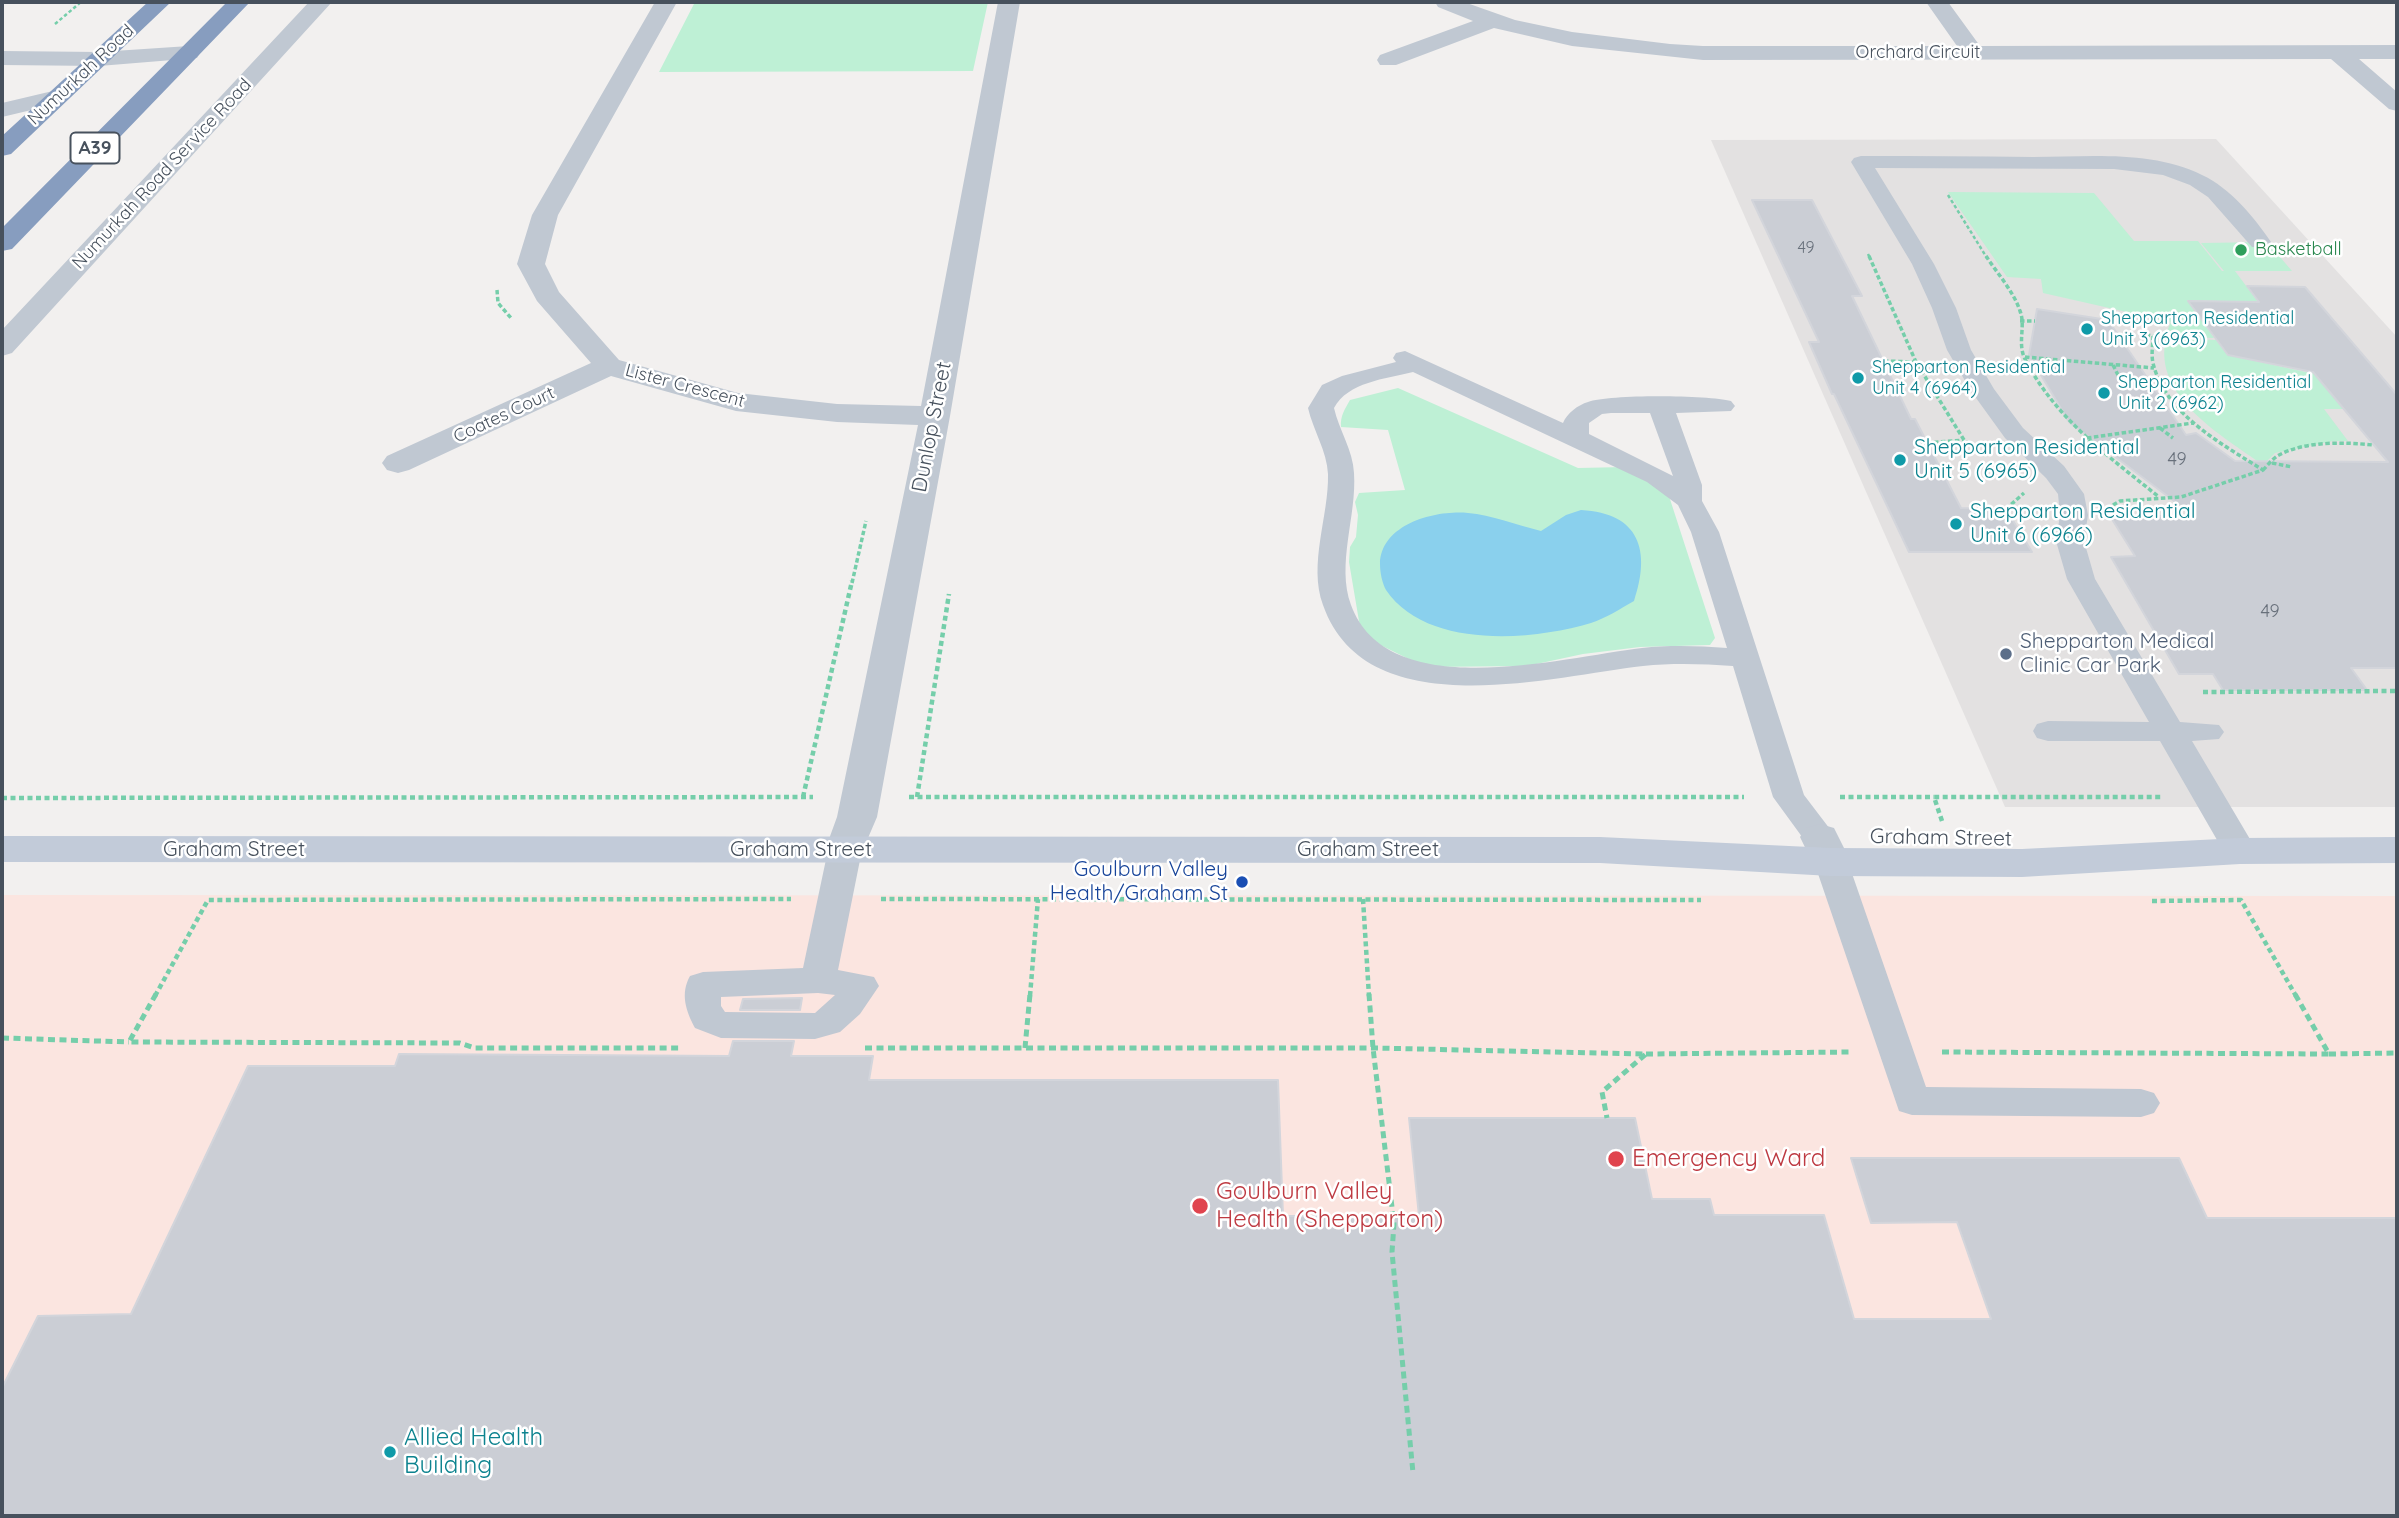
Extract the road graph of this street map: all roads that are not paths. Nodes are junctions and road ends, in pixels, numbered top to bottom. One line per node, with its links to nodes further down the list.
1 (160, 2): 14 (highway, Numurkah Road)
2 (239, 2): 12 (highway, A39)
3 (321, 2): 23 (street, Numurkah Road Service Road)
4 (666, 2): 24 (street, Lister Crescent)
5 (1009, 2): 27 (street, Dunlop Street)
6 (1446, 2): 8 (street, Orchard Circuit)
7 (1937, 2): 13 (street)
8 (1493, 21): 13 (street, Orchard Circuit); 16 (street)
9 (2, 51): 14 (street)
10 (2338, 52): 11 (street, Orchard Circuit); 13 (street, Orchard Circuit); 18 (street)
11 (2397, 52)
12 (189, 53): 14 (street); 22 (highway, A39)
13 (1974, 53)
14 (104, 54): 15 (street); 17 (highway, Numurkah Road)
15 (2, 58)
16 (1388, 60)
17 (57, 97): 19 (street); 20 (highway, Numurkah Road)
18 (2397, 104)
19 (2, 110)
20 (2, 149)
21 (2260, 242): 33 (lane)
22 (2, 243)
23 (2, 347)
24 (609, 366): 27 (street, Lister Crescent); 29 (street, Coates Court)
25 (1660, 405): 26 (lane); 28 (lane); 30 (lane)
26 (1721, 406)
27 (934, 416): 37 (street, Dunlop Street)
28 (1576, 437): 30 (lane); 31 (lane)
29 (398, 463)
30 (1689, 501): 31 (lane)
31 (1746, 659): 36 (lane)
32 (2048, 731): 33 (lane)
33 (2170, 732): 34 (lane); 39 (lane)
34 (2208, 732)
35 (2, 849): 37 (street, Graham Street)
36 (1825, 849): 37 (street, Graham Street); 39 (street, Graham Street); 39 (street, Graham Street); 41 (lane)
37 (845, 850): 40 (lane)
38 (2397, 850): 39 (street, Graham Street)
39 (2240, 851)
40 (818, 980)
41 (2141, 1103)

